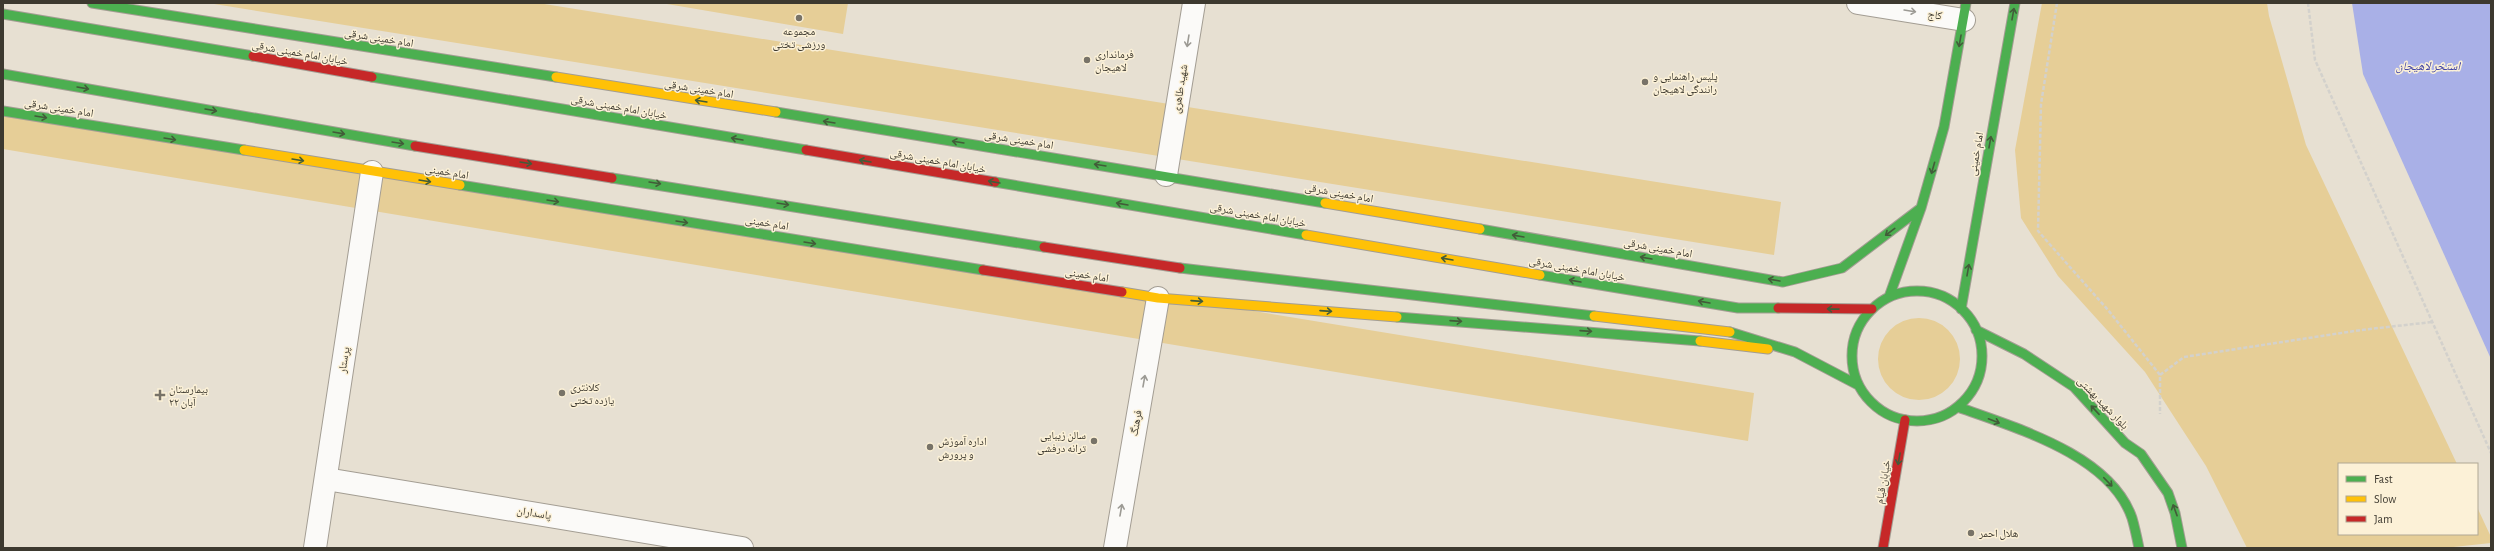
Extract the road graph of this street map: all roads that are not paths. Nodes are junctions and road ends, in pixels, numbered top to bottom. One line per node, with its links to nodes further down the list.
1 (92, 3): 10 (main road, امام خمینی شرقی, one-way to 1)
2 (1194, 3): 10 (street, شهید طاهری, one-way to 10)
3 (1858, 3): 5 (street, کاج, one-way to 5)
4 (2015, 3): 15 (main road, امام خمینی, one-way to 4)
5 (1965, 11): 11 (main road, one-way to 11)
6 (3, 14): 14 (main road, خیابان امام خمینی شرقی, one-way to 6)
7 (3, 74): 17 (main road, one-way to 17)
8 (3, 111): 9 (main road, امام خمینی شرقی, one-way to 9)
9 (372, 172): 12 (main road, امام خمینی, one-way to 12); 21 (street, پرستار)
10 (1166, 175): 11 (main road, امام خمینی شرقی, one-way to 10)
11 (1921, 208): 13 (main road)
12 (1158, 298): 17 (main road, one-way to 17); 24 (street, فرهنگ, one-way to 12)
13 (1889, 298): 14 (main road); 15 (main road)
14 (1872, 309): 18 (main road)
15 (1961, 309): 16 (main road)
16 (1976, 330): 19 (main road); 27 (main road, بلوار شهید بهشتی, one-way to 16)
17 (1795, 352): 18 (main road)
18 (1858, 385): 20 (main road)
19 (1958, 407): 20 (main road); 26 (main road, one-way to 26)
20 (1905, 420): 25 (main road, خیابان قیام, one-way to 25)
21 (326, 479): 22 (street, پرستار); 23 (street, پاسداران)
22 (315, 548)
23 (742, 548)
24 (1115, 548)
25 (1883, 548)
26 (2139, 548)
27 (2182, 548)

